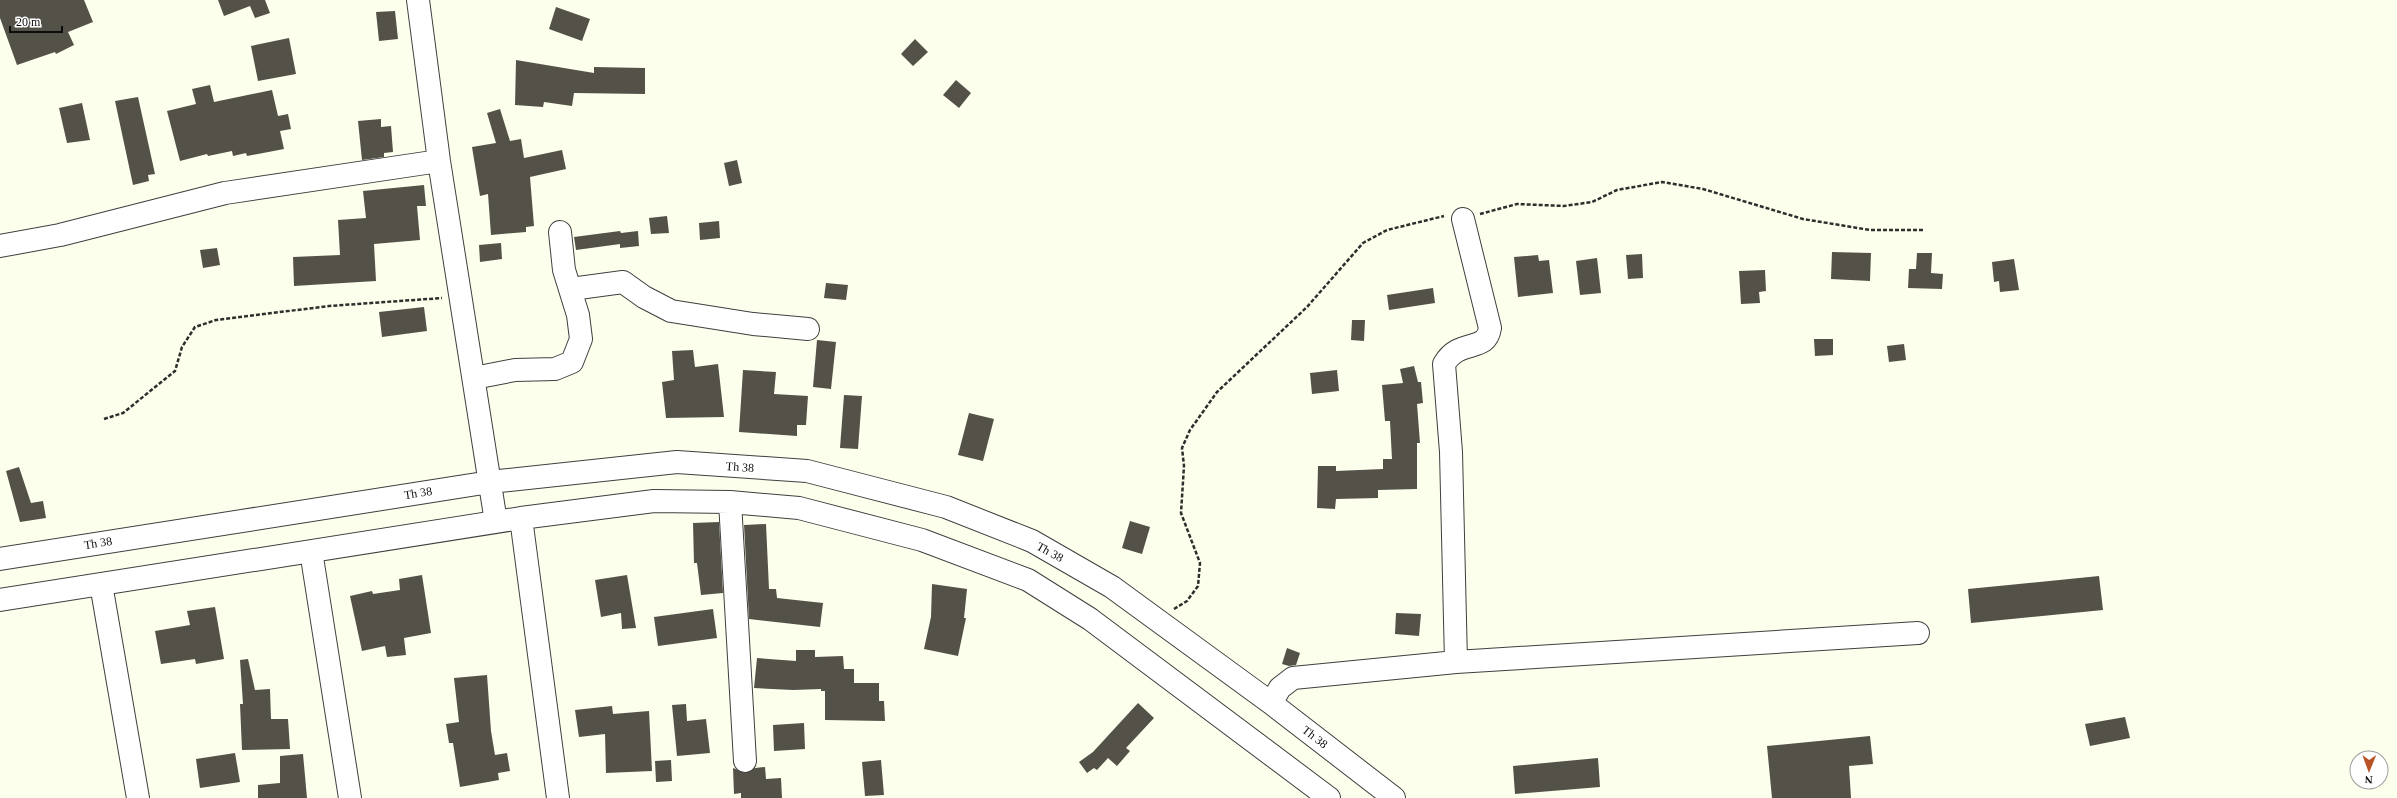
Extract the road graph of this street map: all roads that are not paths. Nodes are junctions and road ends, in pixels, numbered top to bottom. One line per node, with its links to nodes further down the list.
1 (418, 0): 2 (street)
2 (439, 161): 5 (street); 8 (street)
3 (1463, 219): 18 (street)
4 (560, 232): 6 (street)
5 (0, 246)
6 (571, 289): 7 (street); 8 (street)
7 (808, 329)
8 (474, 378): 9 (street)
9 (490, 482): 12 (street); 14 (street, Th 38); 19 (street, Th 38)
10 (730, 502): 11 (street); 20 (street); 24 (street)
11 (521, 518): 12 (street); 23 (street)
12 (496, 522): 13 (street)
13 (311, 551): 15 (street); 22 (street)
14 (0, 559)
15 (101, 584): 16 (street); 21 (street)
16 (0, 600)
17 (1918, 633): 18 (street)
18 (1456, 662): 19 (street)
19 (1271, 702): 25 (street, Th 38)
20 (745, 761)
21 (138, 798)
22 (350, 798)
23 (558, 798)
24 (1329, 798)
25 (1394, 798)

